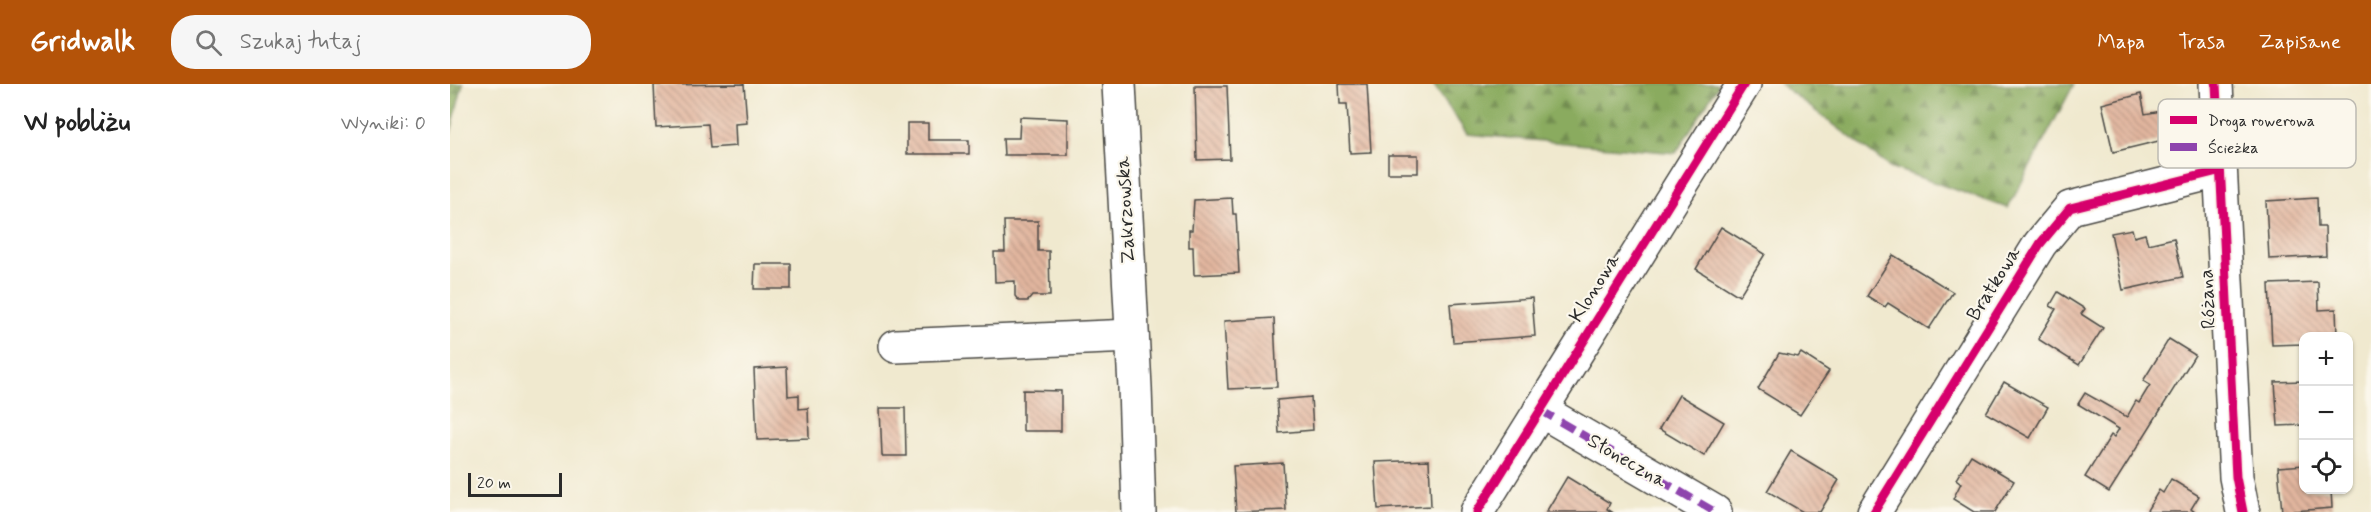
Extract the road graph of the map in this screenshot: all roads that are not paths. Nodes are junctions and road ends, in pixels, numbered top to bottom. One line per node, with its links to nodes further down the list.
1 (1119, 84): 7 (street, Zakrzowska)
2 (1744, 84): 9 (street, Klonowa)
3 (2216, 84): 4 (street, Różana)
4 (2216, 99)
5 (2218, 168): 6 (street, Różana)
6 (2218, 171): 13 (street, Bratkowa); 14 (street, Różana)
7 (1132, 336): 8 (street); 10 (street, Zakrzowska)
8 (896, 346)
9 (1540, 410): 11 (street, Klonowa); 12 (street, Słoneczna)
10 (1139, 512)
11 (1477, 512)
12 (1715, 512)
13 (1874, 512)
14 (2242, 512)

